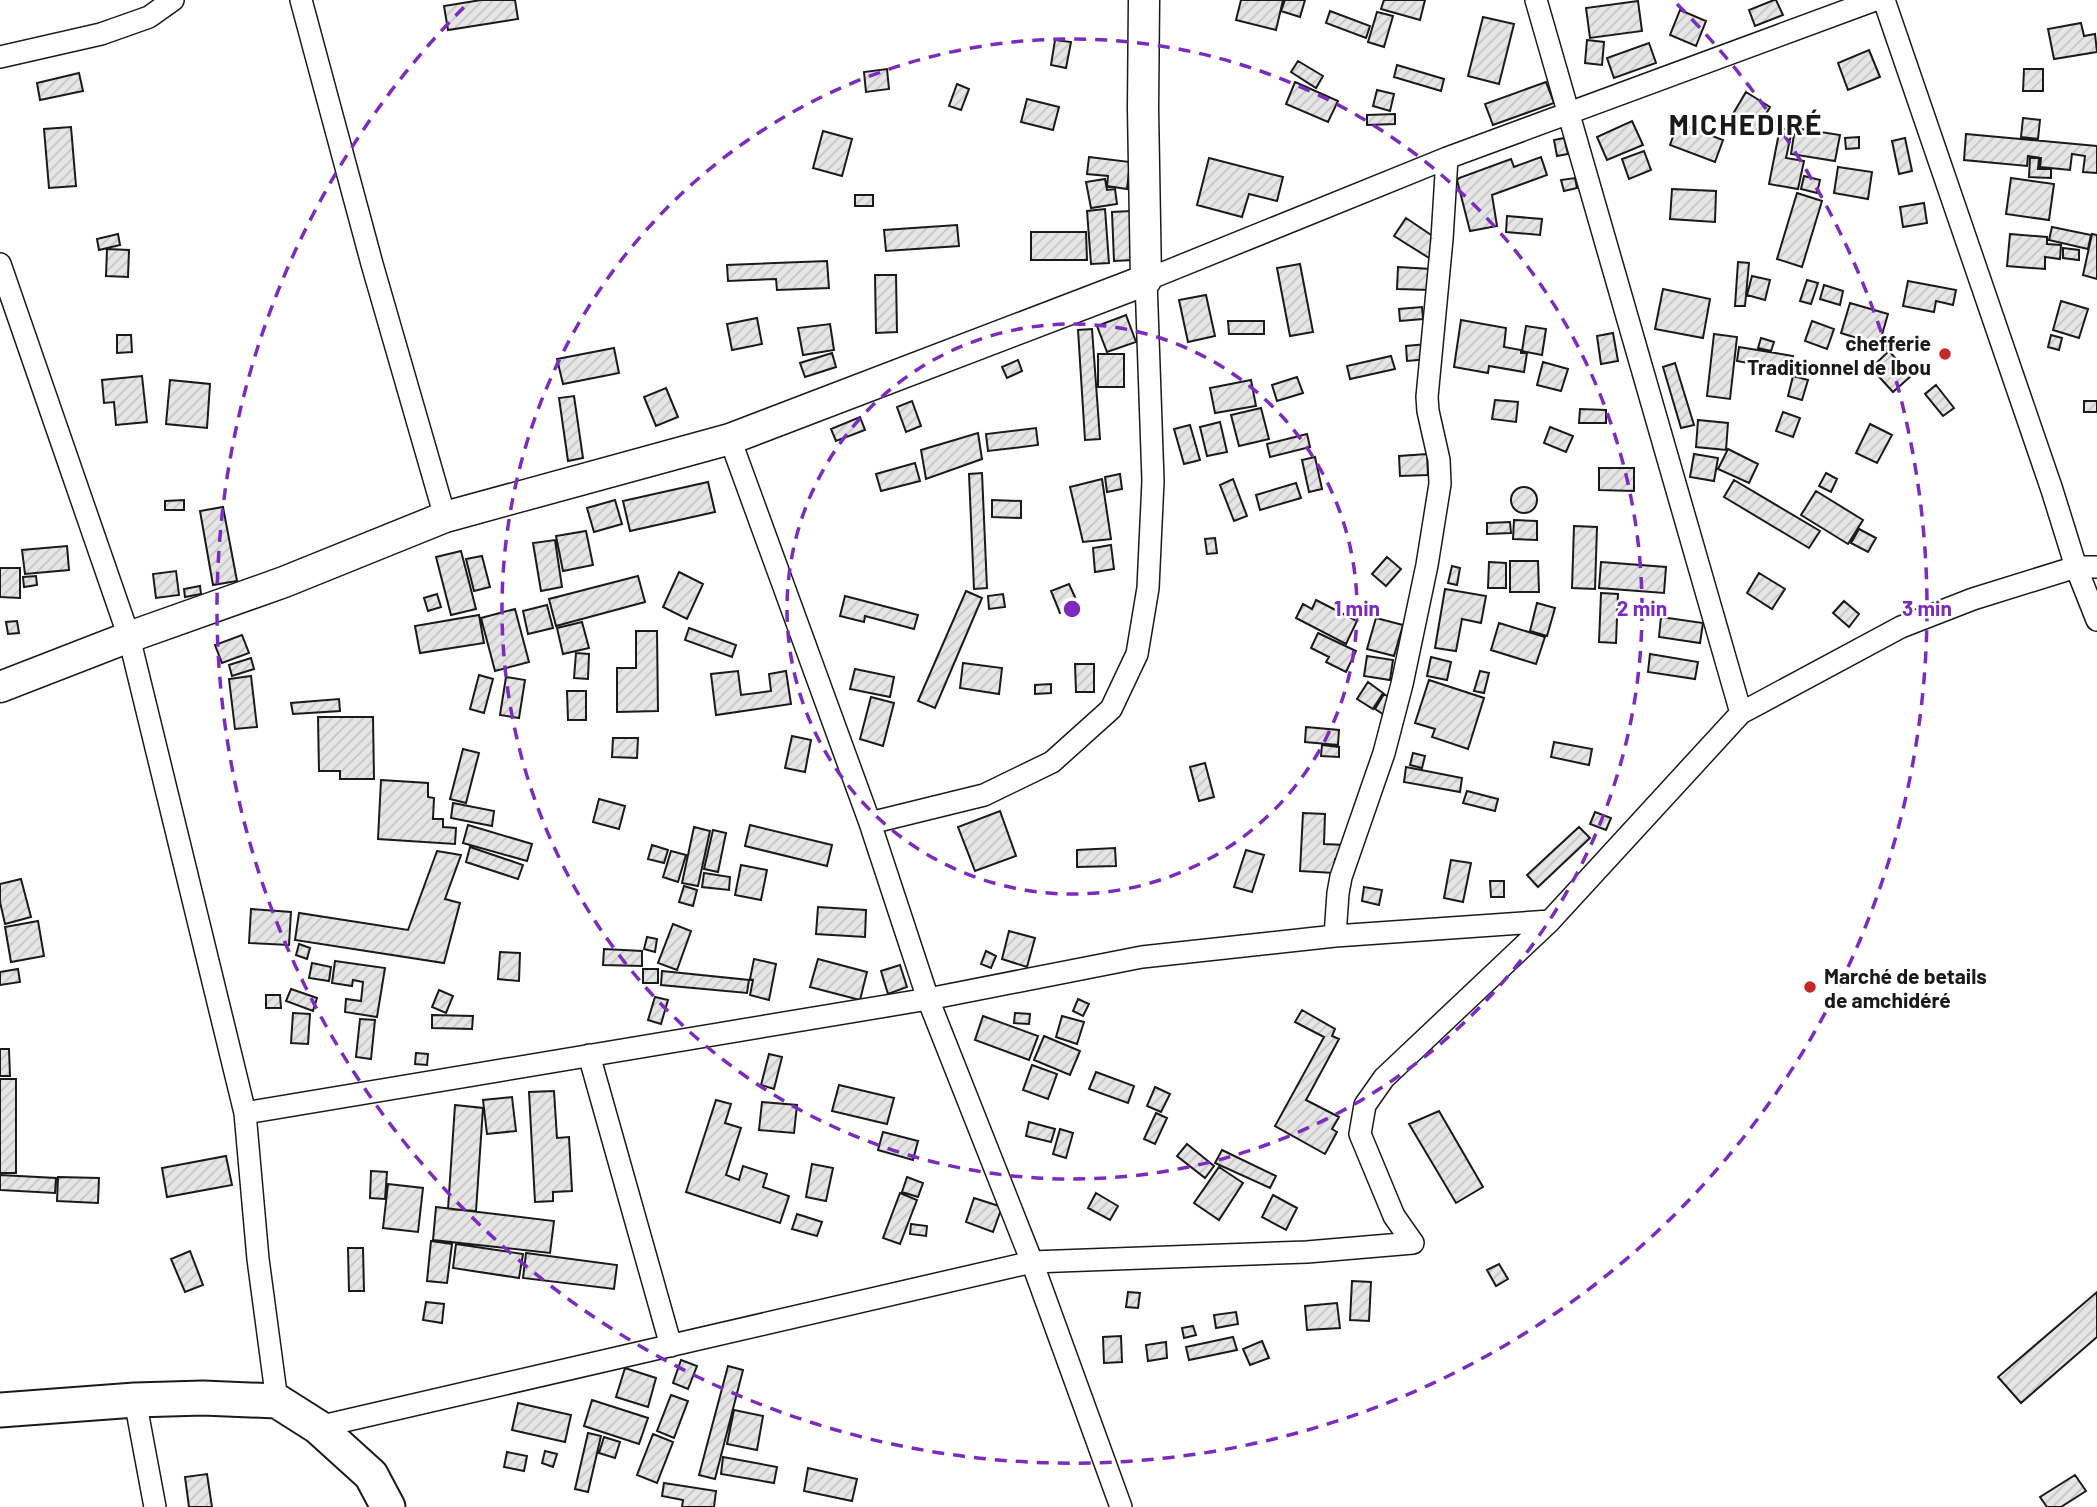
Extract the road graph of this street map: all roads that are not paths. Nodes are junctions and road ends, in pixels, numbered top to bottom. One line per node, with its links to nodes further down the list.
1 (173, 0): 7 (street)
2 (302, 0): 13 (street)
3 (1144, 0): 11 (street)
4 (1536, 0): 8 (street)
5 (1875, 0): 8 (street)
6 (1884, 0): 14 (street)
7 (0, 57)
8 (1569, 114): 9 (street); 19 (street)
9 (1447, 158): 11 (street); 22 (street)
10 (0, 264): 17 (street)
11 (1146, 280): 12 (street); 20 (street)
12 (730, 439): 13 (street); 20 (street)
13 (445, 517): 17 (street)
14 (2076, 567): 15 (street); 16 (street); 19 (street)
15 (2097, 567)
16 (2097, 620)
17 (129, 637): 18 (street); 25 (street)
18 (0, 687)
19 (1741, 713): 21 (street)
20 (870, 823): 23 (street)
21 (1550, 921): 22 (street); 26 (street)
22 (1335, 936): 23 (street)
23 (928, 999): 24 (street); 26 (street)
24 (589, 1055): 25 (street); 27 (street)
25 (245, 1113): 29 (street)
26 (1032, 1262): 27 (street); 34 (street)
27 (671, 1346): 31 (street)
28 (135, 1400): 29 (main road); 30 (main road); 32 (street)
29 (276, 1401): 31 (main road)
30 (0, 1410)
31 (318, 1427): 33 (main road)
32 (155, 1507)
33 (388, 1507)
34 (1121, 1507)

